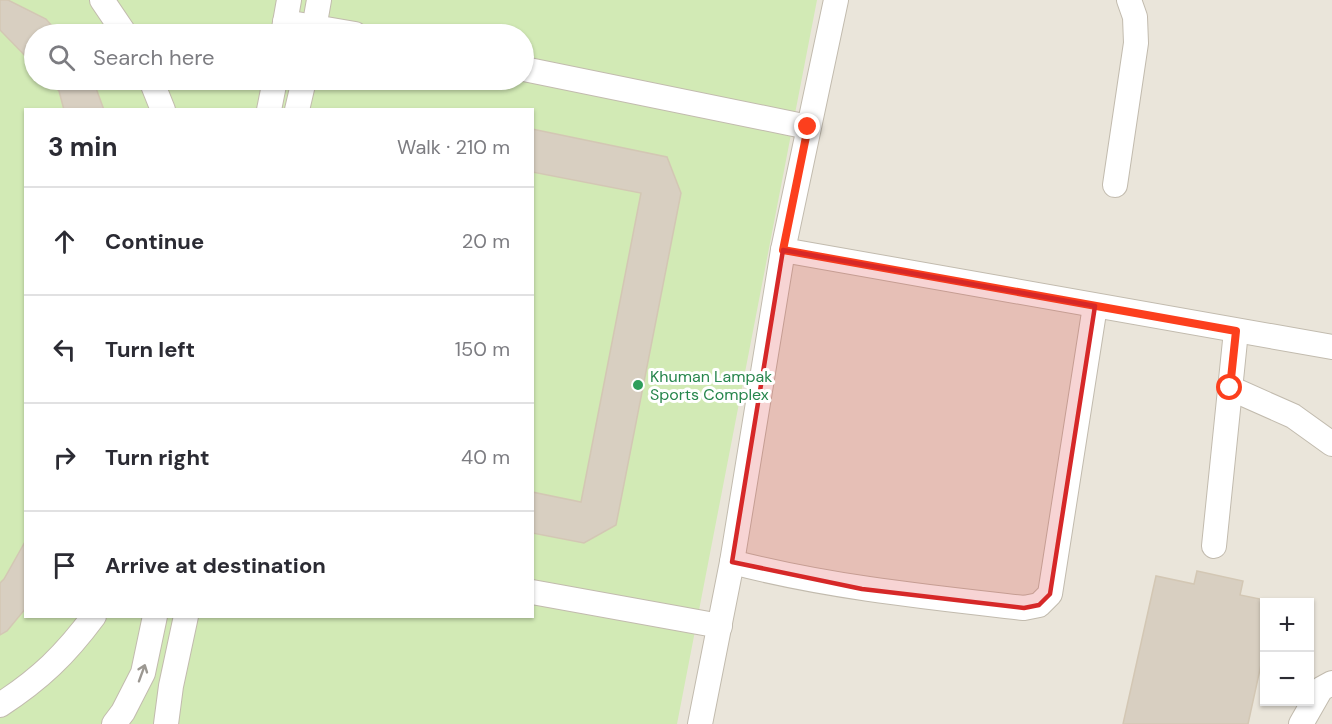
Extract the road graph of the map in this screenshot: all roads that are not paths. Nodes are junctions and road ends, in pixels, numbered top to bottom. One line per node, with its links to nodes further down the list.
1 (102, 0): 5 (street)
2 (319, 0): 6 (street)
3 (836, 0): 14 (street)
4 (1129, 0): 15 (street)
5 (118, 24)
6 (315, 24)
7 (534, 71): 14 (street)
8 (155, 90): 11 (street)
9 (273, 90): 12 (street)
10 (302, 90): 13 (street)
11 (162, 108)
12 (269, 108)
13 (297, 108)
14 (808, 127): 16 (street)
15 (1115, 185)
16 (783, 250): 17 (street); 23 (street)
17 (1095, 306): 18 (street); 23 (street)
18 (1236, 331): 19 (street); 20 (street)
19 (1332, 347)
20 (1230, 388): 21 (street); 22 (street)
21 (1332, 444)
22 (1214, 546)
23 (732, 562): 28 (street)
24 (534, 592): 28 (street)
25 (92, 618): 30 (street)
26 (155, 618): 31 (street, one-way to 26)
27 (186, 618): 32 (street)
28 (720, 626): 33 (street)
29 (1332, 683): 34 (street)
30 (0, 705)
31 (114, 724)
32 (166, 724)
33 (700, 724)
34 (1301, 724)

